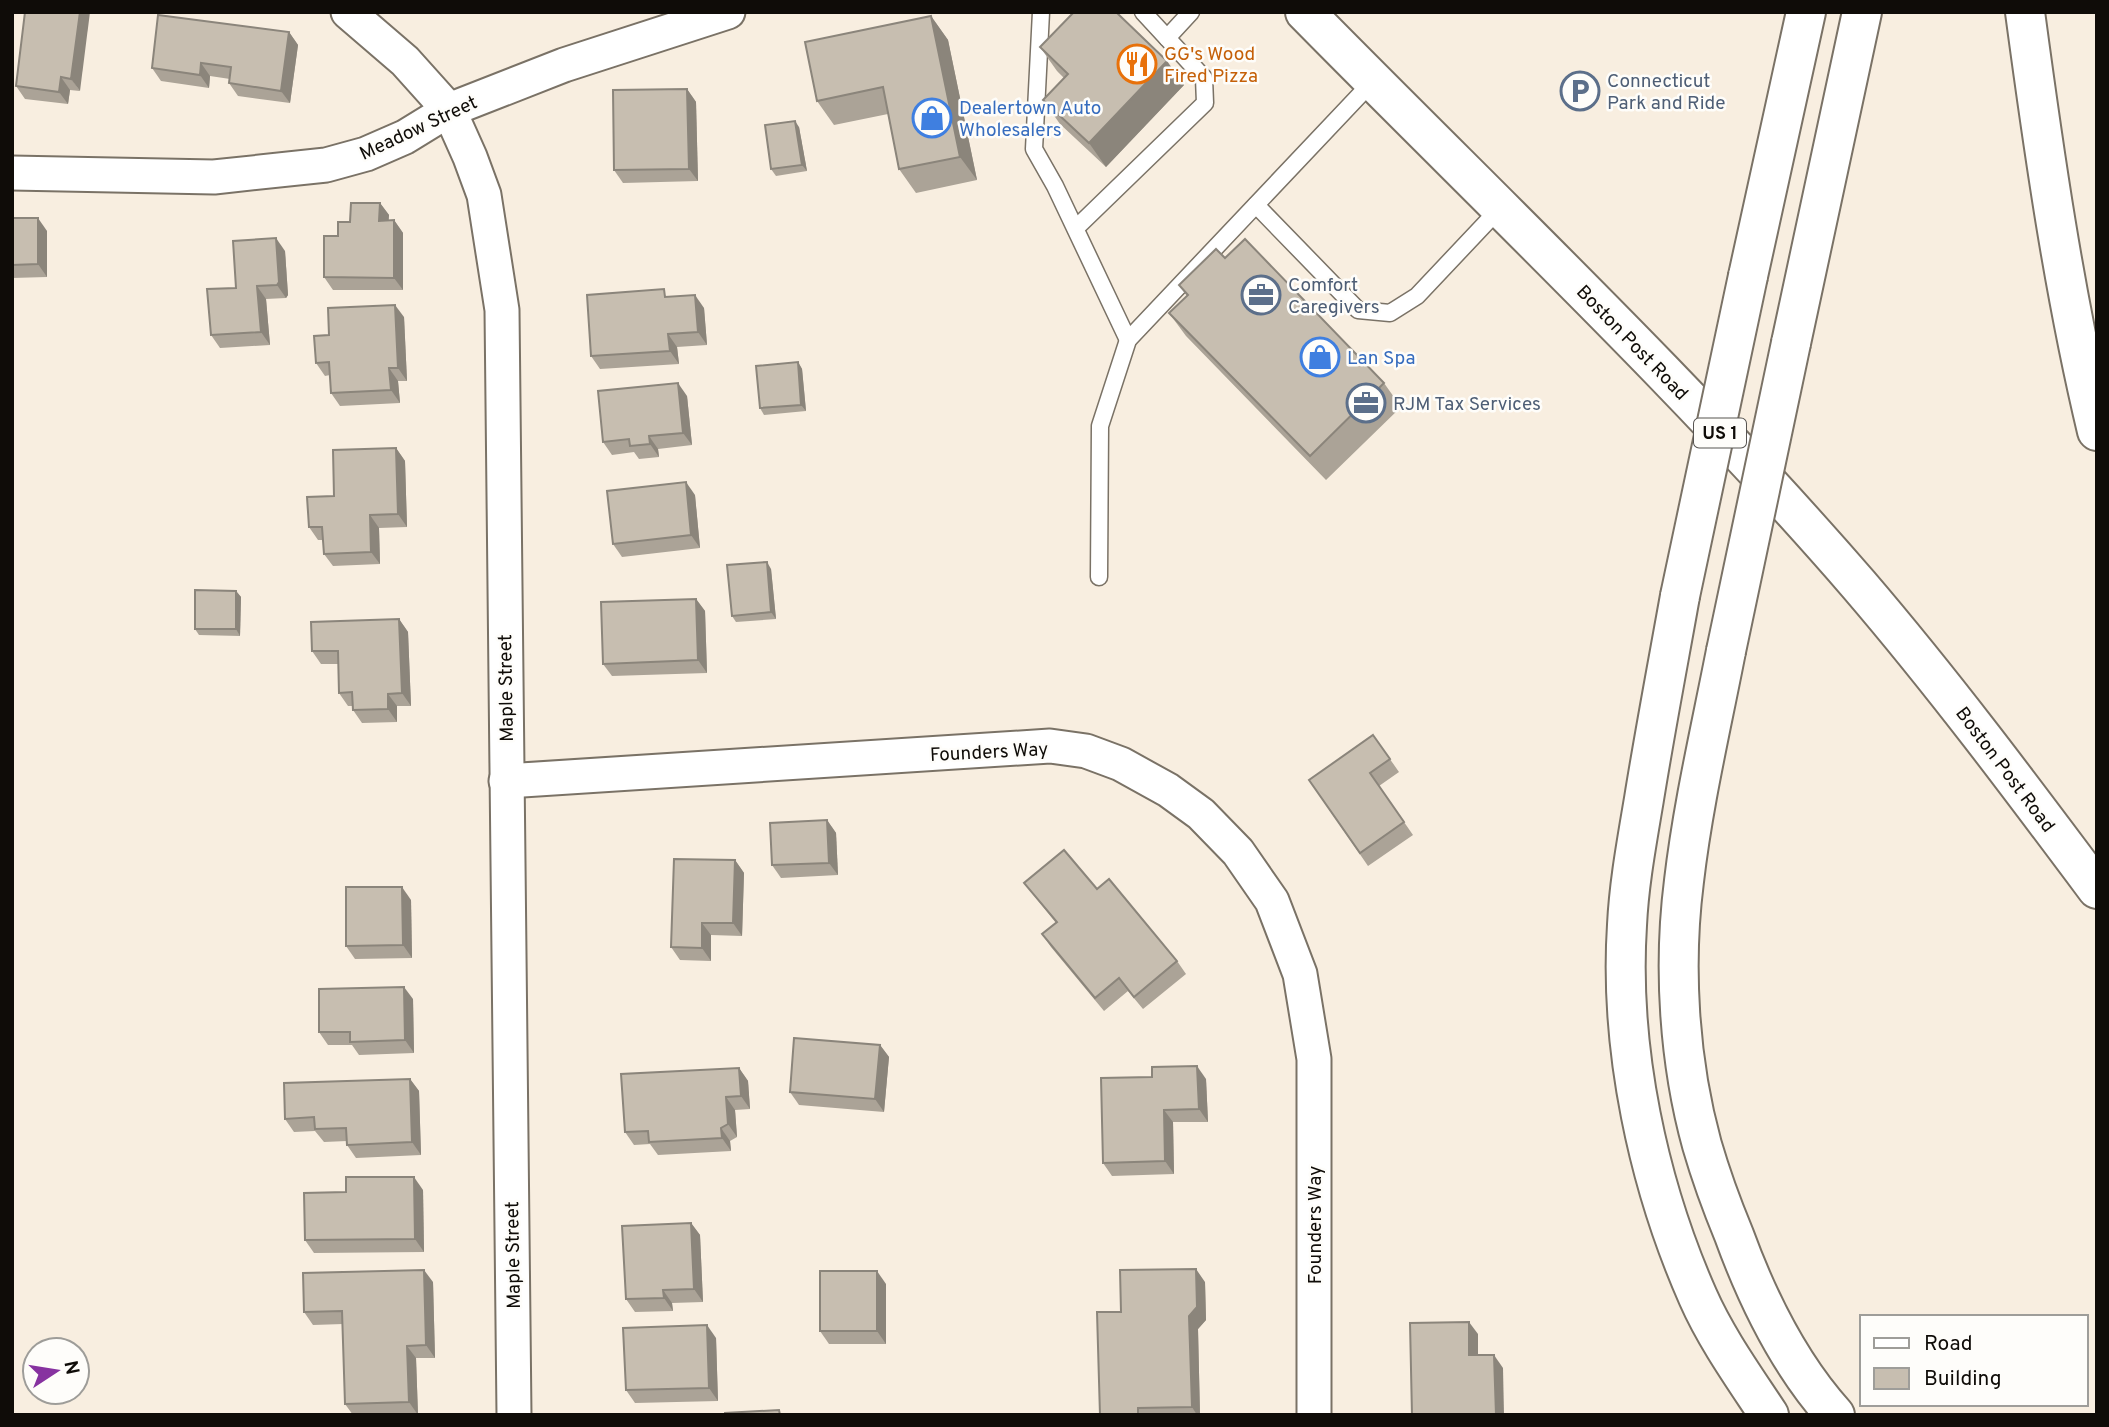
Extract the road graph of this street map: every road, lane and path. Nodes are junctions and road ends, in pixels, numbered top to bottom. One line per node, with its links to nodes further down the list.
1 (348, 12): 12 (street, Maple Street)
2 (728, 12): 12 (street, Meadow Street)
3 (1041, 12): 16 (lane)
4 (1143, 12): 10 (lane)
5 (1191, 12): 10 (lane)
6 (1305, 12): 11 (main road, Boston Post Road / US 1)
7 (1806, 12): 24 (main road, bridge)
8 (1862, 12): 25 (main road, bridge)
9 (2025, 12): 18 (main road)
10 (1167, 38): 16 (lane)
11 (1373, 82): 14 (lane); 15 (main road, Boston Post Road / US 1)
12 (449, 110): 13 (street, Meadow Street); 20 (street, Maple Street)
13 (12, 173)
14 (1256, 205): 15 (lane); 17 (lane)
15 (1501, 207): 21 (main road, Boston Post Road / US 1)
16 (1076, 228): 17 (lane)
17 (1128, 340): 19 (lane)
18 (2097, 431)
19 (1099, 577)
20 (506, 781): 22 (street, Maple Street); 23 (street, Founders Way)
21 (2097, 889)
22 (513, 1415)
23 (1314, 1415)
24 (1769, 1415)
25 (1835, 1415)

